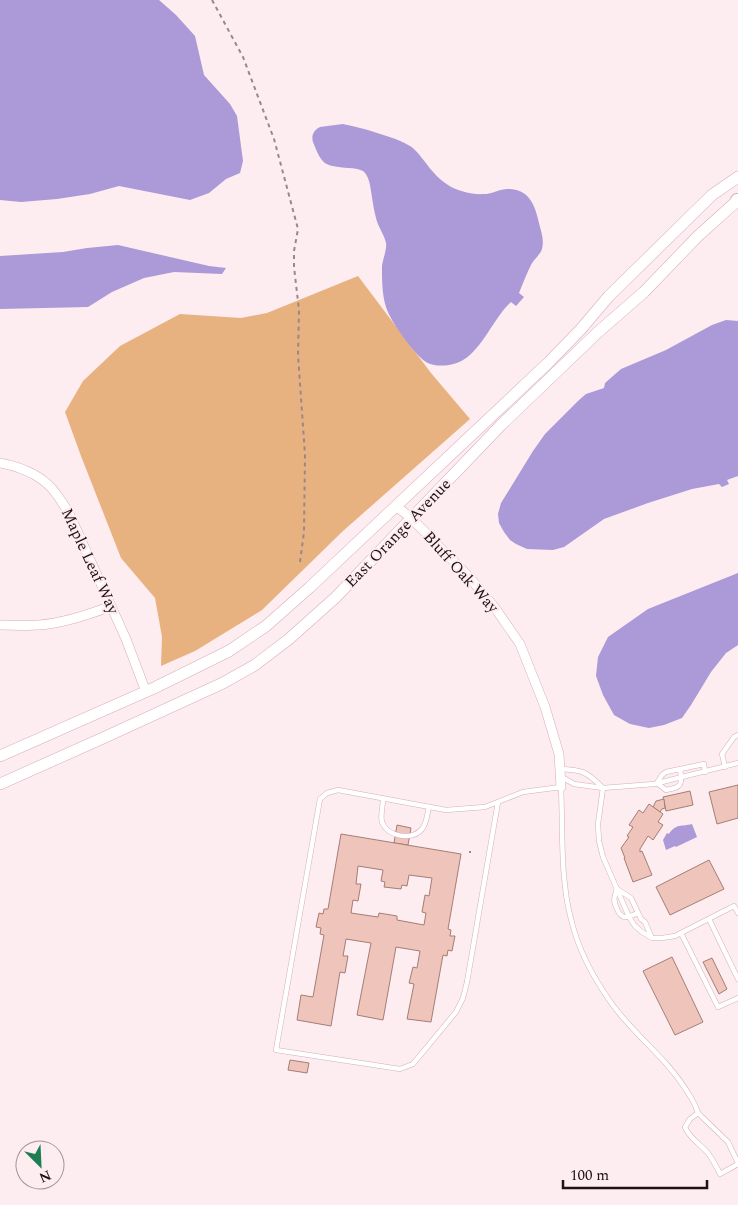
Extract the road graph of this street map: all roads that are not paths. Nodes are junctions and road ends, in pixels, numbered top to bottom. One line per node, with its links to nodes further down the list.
1 (738, 177): 4 (street, East Orange Avenue)
2 (738, 200): 5 (street, East Orange Avenue)
3 (0, 463): 6 (street, Maple Leaf Way)
4 (396, 506): 5 (street, Bluff Oak Way); 8 (street, East Orange Avenue)
5 (411, 518): 14 (street, Bluff Oak Way); 18 (street, East Orange Avenue)
6 (111, 606): 7 (street); 8 (street, Maple Leaf Way)
7 (0, 625)
8 (146, 692): 10 (street, East Orange Avenue)
9 (738, 735): 12 (lane)
10 (0, 756)
11 (738, 764): 12 (lane)
12 (724, 767): 15 (lane)
13 (680, 769): 15 (lane); 16 (lane); 17 (lane)
14 (560, 772): 19 (street, Bluff Oak Way); 20 (lane); 20 (lane)
15 (705, 772): 16 (lane)
16 (681, 777): 17 (lane); 17 (lane)
17 (657, 783): 20 (lane)
18 (0, 784)
19 (561, 787): 22 (lane); 33 (lane)
20 (603, 788): 24 (lane)
21 (383, 799): 22 (lane); 23 (lane); 23 (lane)
22 (498, 802): 23 (lane)
23 (429, 807)
24 (617, 889): 25 (lane); 27 (lane); 27 (lane)
25 (638, 913): 27 (lane); 30 (lane)
26 (738, 913): 28 (lane)
27 (629, 917): 30 (lane)
28 (709, 919): 29 (lane); 31 (lane)
29 (681, 933): 30 (lane); 32 (lane)
30 (652, 938)
31 (738, 979)
32 (738, 998)
33 (698, 1113): 34 (lane); 34 (lane)
34 (738, 1163)

